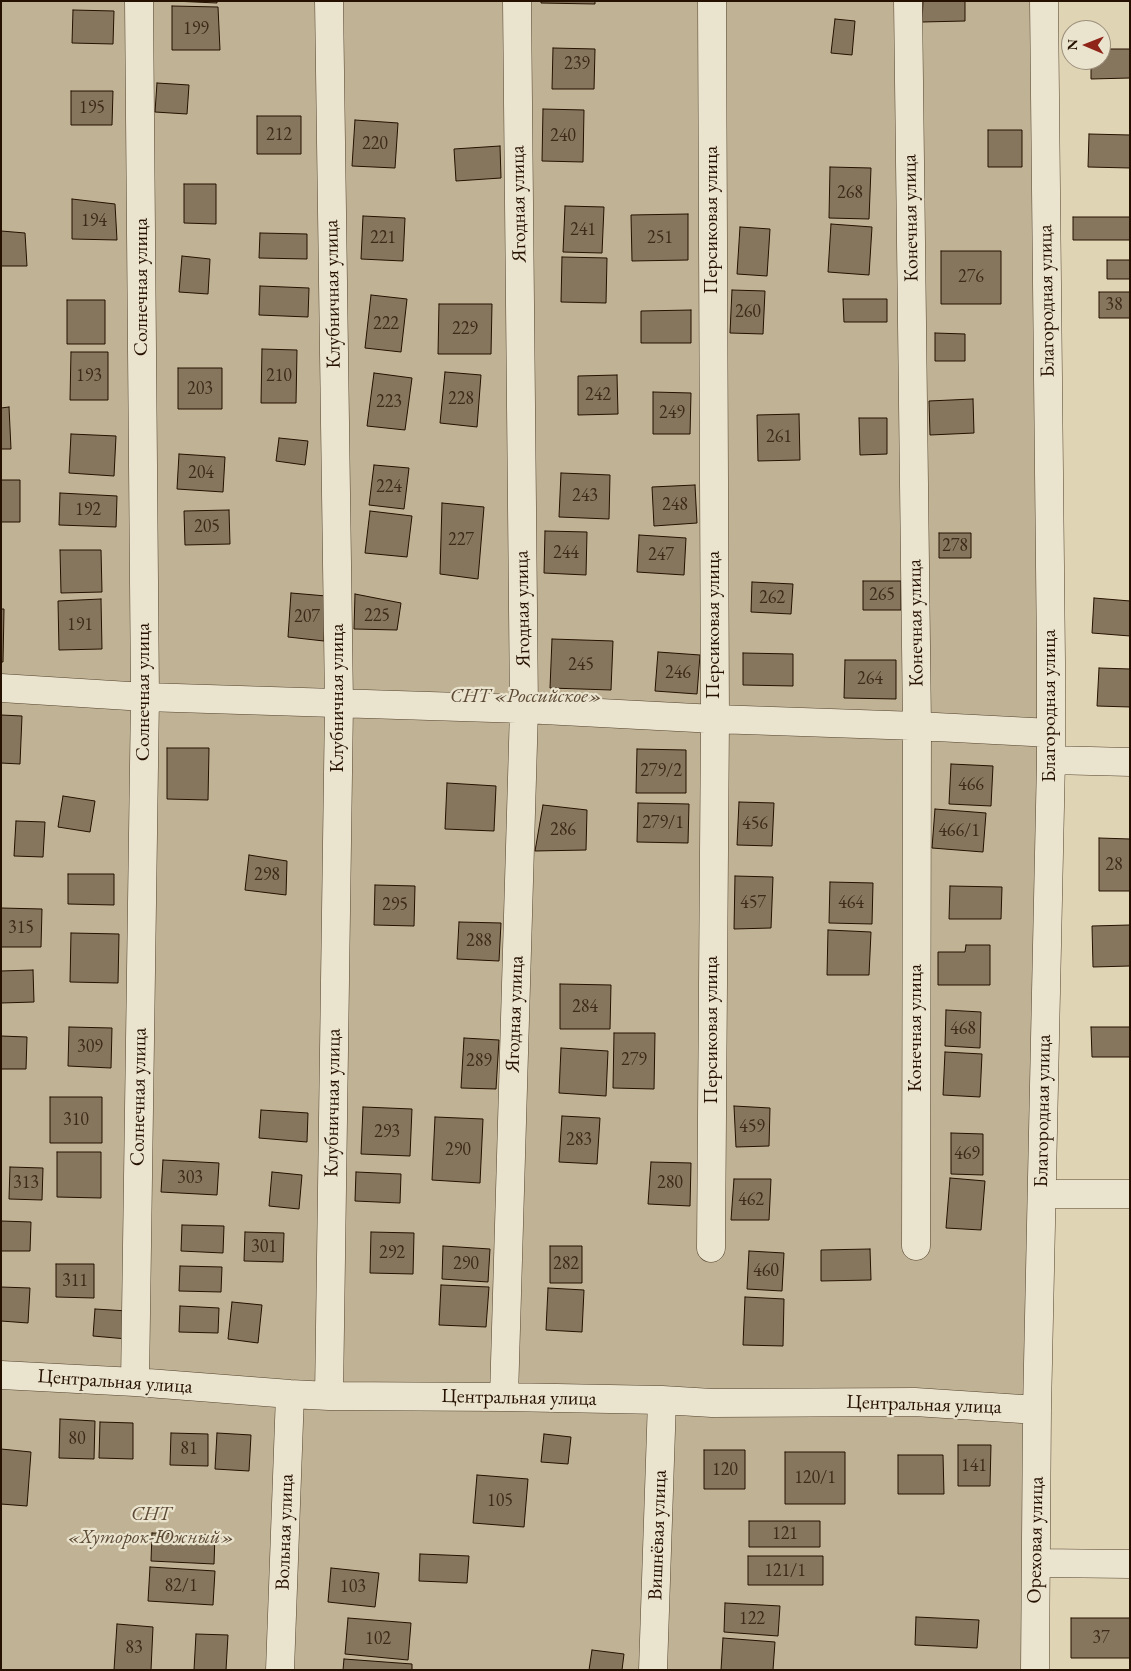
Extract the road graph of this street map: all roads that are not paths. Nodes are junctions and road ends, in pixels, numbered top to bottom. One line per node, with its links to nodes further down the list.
1 (139, 1): 8 (street, Солнечная улица)
2 (329, 1): 9 (street, Клубничная улица)
3 (517, 1): 10 (street, Ягодная улица)
4 (712, 1): 11 (street, Персиковая улица)
5 (908, 1): 12 (street, Конечная улица)
6 (1044, 1): 13 (street, Благородная улица)
7 (1, 688): 8 (street)
8 (145, 697): 9 (street); 21 (street, Солнечная улица)
9 (339, 704): 10 (street); 23 (street, Клубничная улица)
10 (524, 708): 11 (street); 24 (street, Ягодная улица)
11 (714, 719): 12 (street); 19 (street, Персиковая улица)
12 (917, 726): 13 (street); 18 (street, Конечная улица)
13 (1051, 733): 14 (street, Благородная улица)
14 (1051, 760): 15 (street); 16 (street, Благородная улица)
15 (1130, 762)
16 (1042, 1194): 17 (street); 26 (street, Благородная улица)
17 (1130, 1194)
18 (916, 1246)
19 (711, 1248)
20 (1, 1375): 21 (street, Центральная улица)
21 (135, 1382): 22 (street, Центральная улица)
22 (290, 1394): 23 (street, Центральная улица); 29 (street, Вольная улица)
23 (329, 1396): 24 (street, Центральная улица)
24 (504, 1397): 25 (street, Центральная улица)
25 (662, 1400): 26 (street, Центральная улица); 30 (street, Вишнёвая улица)
26 (1038, 1410): 27 (street, Ореховая улица)
27 (1036, 1563): 28 (street); 31 (street, Ореховая улица)
28 (1130, 1564)
29 (280, 1670)
30 (654, 1670)
31 (1035, 1670)

